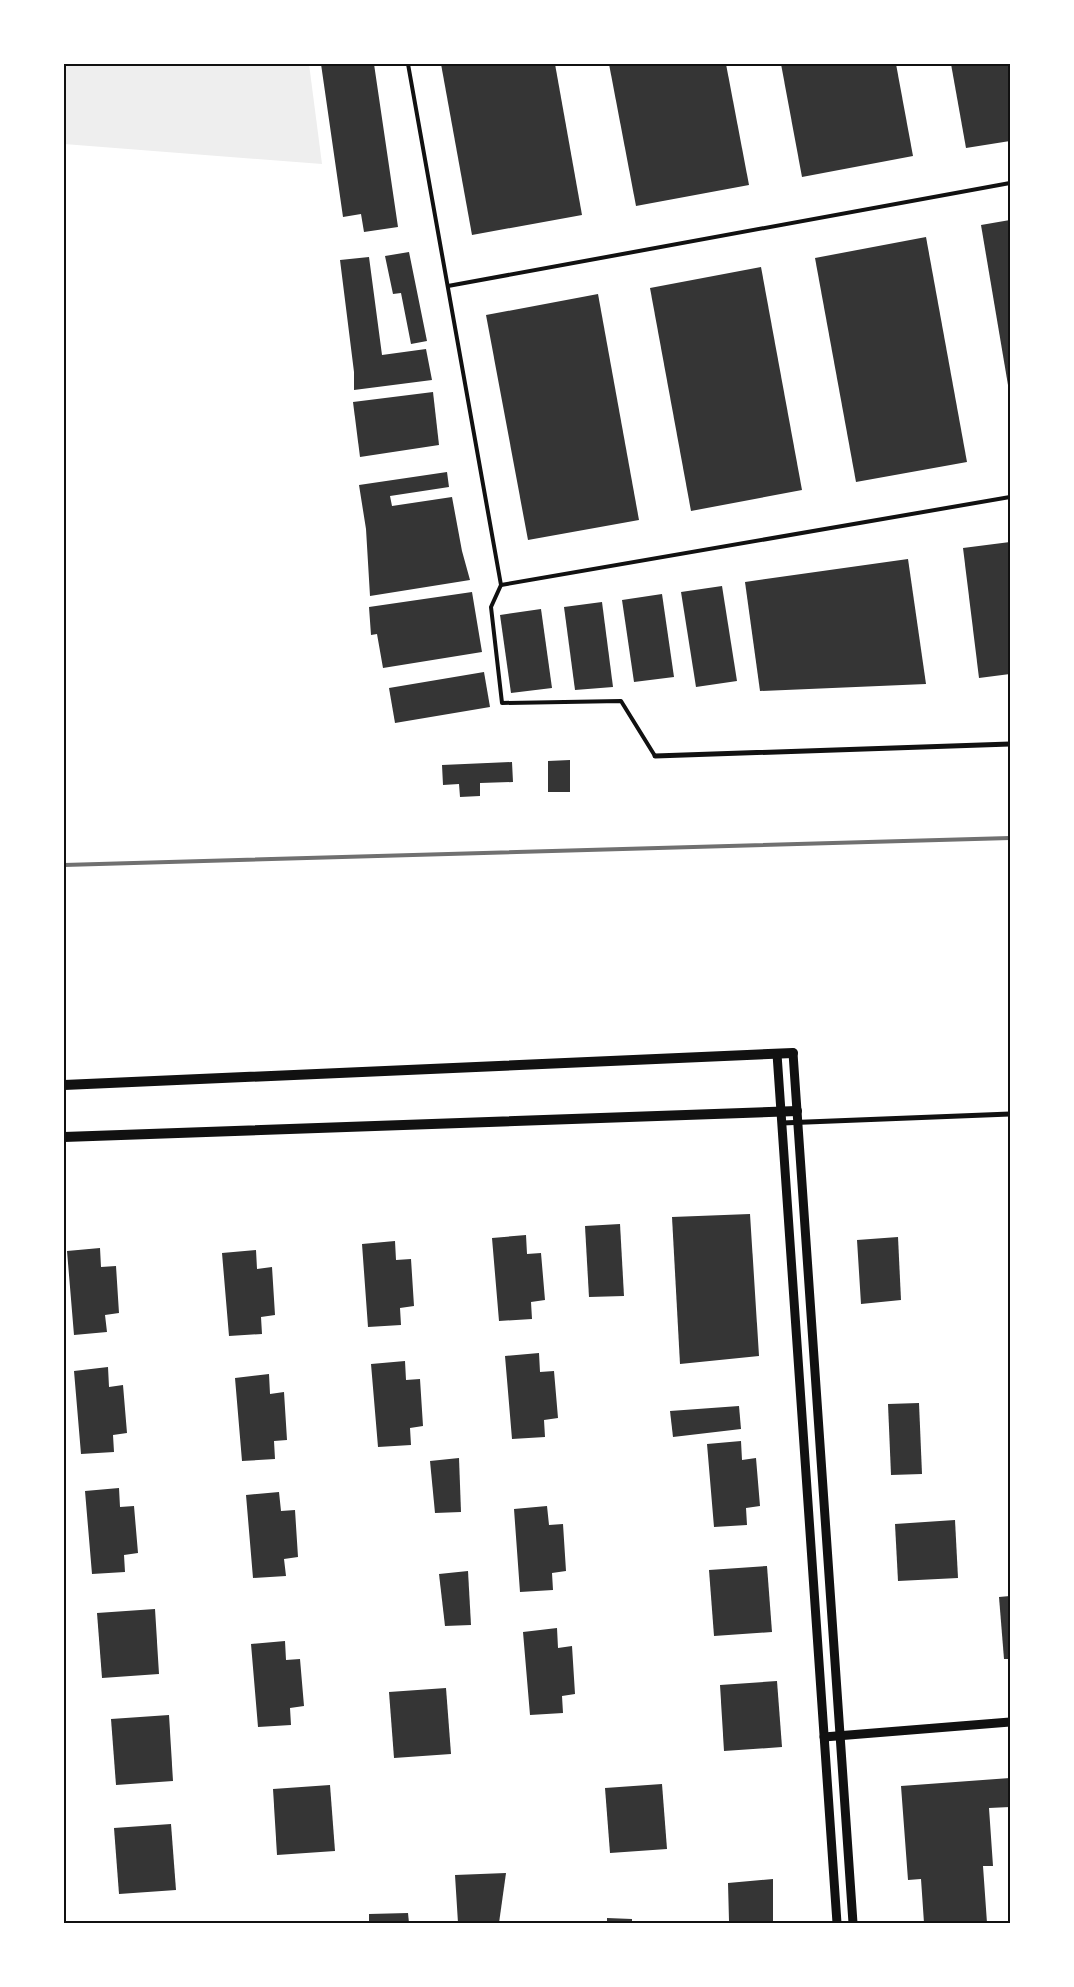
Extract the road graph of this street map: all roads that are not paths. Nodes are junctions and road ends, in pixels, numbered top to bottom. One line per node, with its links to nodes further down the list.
1 (408, 64): 3 (lane)
2 (1010, 183): 3 (lane)
3 (448, 286): 5 (lane)
4 (1010, 497): 5 (lane)
5 (501, 585): 7 (lane)
6 (1010, 744): 7 (street)
7 (655, 756)
8 (793, 1053): 9 (main road); 11 (street)
9 (777, 1054): 10 (main road); 12 (street)
10 (64, 1085)
11 (797, 1111): 12 (main road); 14 (street)
12 (782, 1112): 15 (street); 16 (main road)
13 (1010, 1114): 14 (street)
14 (798, 1123): 15 (street); 18 (street)
15 (782, 1124): 19 (street)
16 (64, 1137)
17 (1010, 1722): 18 (street)
18 (840, 1736): 19 (street); 21 (street)
19 (824, 1737): 20 (street)
20 (837, 1923)
21 (853, 1923)

